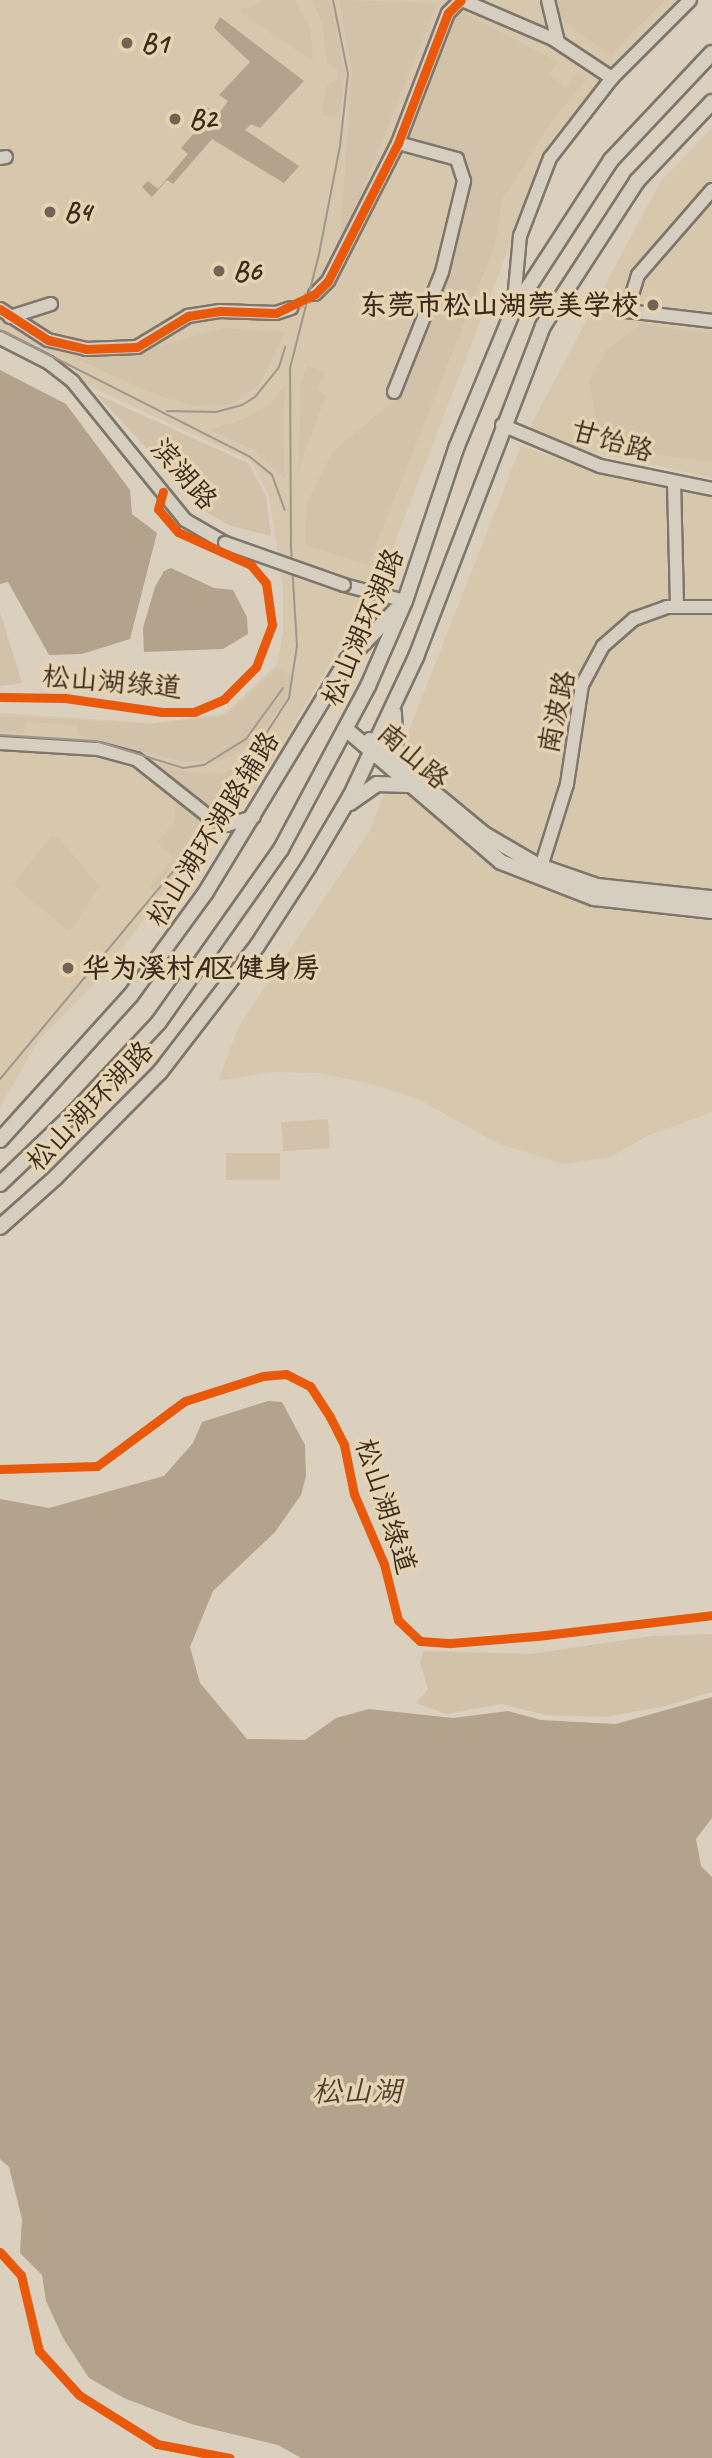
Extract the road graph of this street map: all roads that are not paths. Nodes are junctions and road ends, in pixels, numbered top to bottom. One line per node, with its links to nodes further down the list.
1 (461, 0): 4 (street); 8 (street)
2 (548, 0): 4 (street)
3 (691, 0): 6 (street)
4 (558, 42): 6 (street)
5 (712, 53): 13 (main road, 松山湖环湖路)
6 (612, 78): 13 (street)
7 (712, 102): 18 (main road, 松山湖环湖路)
8 (398, 143): 10 (street); 17 (street)
9 (712, 190): 15 (street)
10 (315, 294)
11 (51, 304): 14 (street)
12 (291, 308): 14 (street)
13 (513, 311): 21 (main road, 松山湖环湖路)
14 (5, 313)
15 (712, 321)
16 (0, 338): 21 (street, 滨湖路, bridge)
17 (394, 392)
18 (502, 425): 19 (street, 甘饴路); 24 (main road, 松山湖环湖路)
19 (674, 482): 20 (street, 甘饴路); 22 (street)
20 (712, 489)
21 (405, 601): 25 (main road, 松山湖环湖路); 30 (main road, 松山湖环湖路辅路)
22 (677, 605): 23 (street, 南波路); 31 (street, 南波路)
23 (712, 607)
24 (397, 701): 27 (main road, 松山湖环湖路); 28 (main road)
25 (347, 730): 27 (main road, 南山路); 35 (main road, 松山湖环湖路)
26 (0, 743): 30 (street)
27 (374, 748): 28 (main road, 南山路); 29 (main road, 松山湖环湖路)
28 (412, 779): 29 (main road); 31 (main road, 南山路); 33 (main road, 南山路)
29 (340, 814): 36 (main road, 松山湖环湖路)
30 (254, 817): 34 (main road, 松山湖环湖路辅路)
31 (541, 867): 32 (main road, 南山路)
32 (712, 898)
33 (712, 911)
34 (0, 1140)
35 (0, 1184)
36 (0, 1227)

